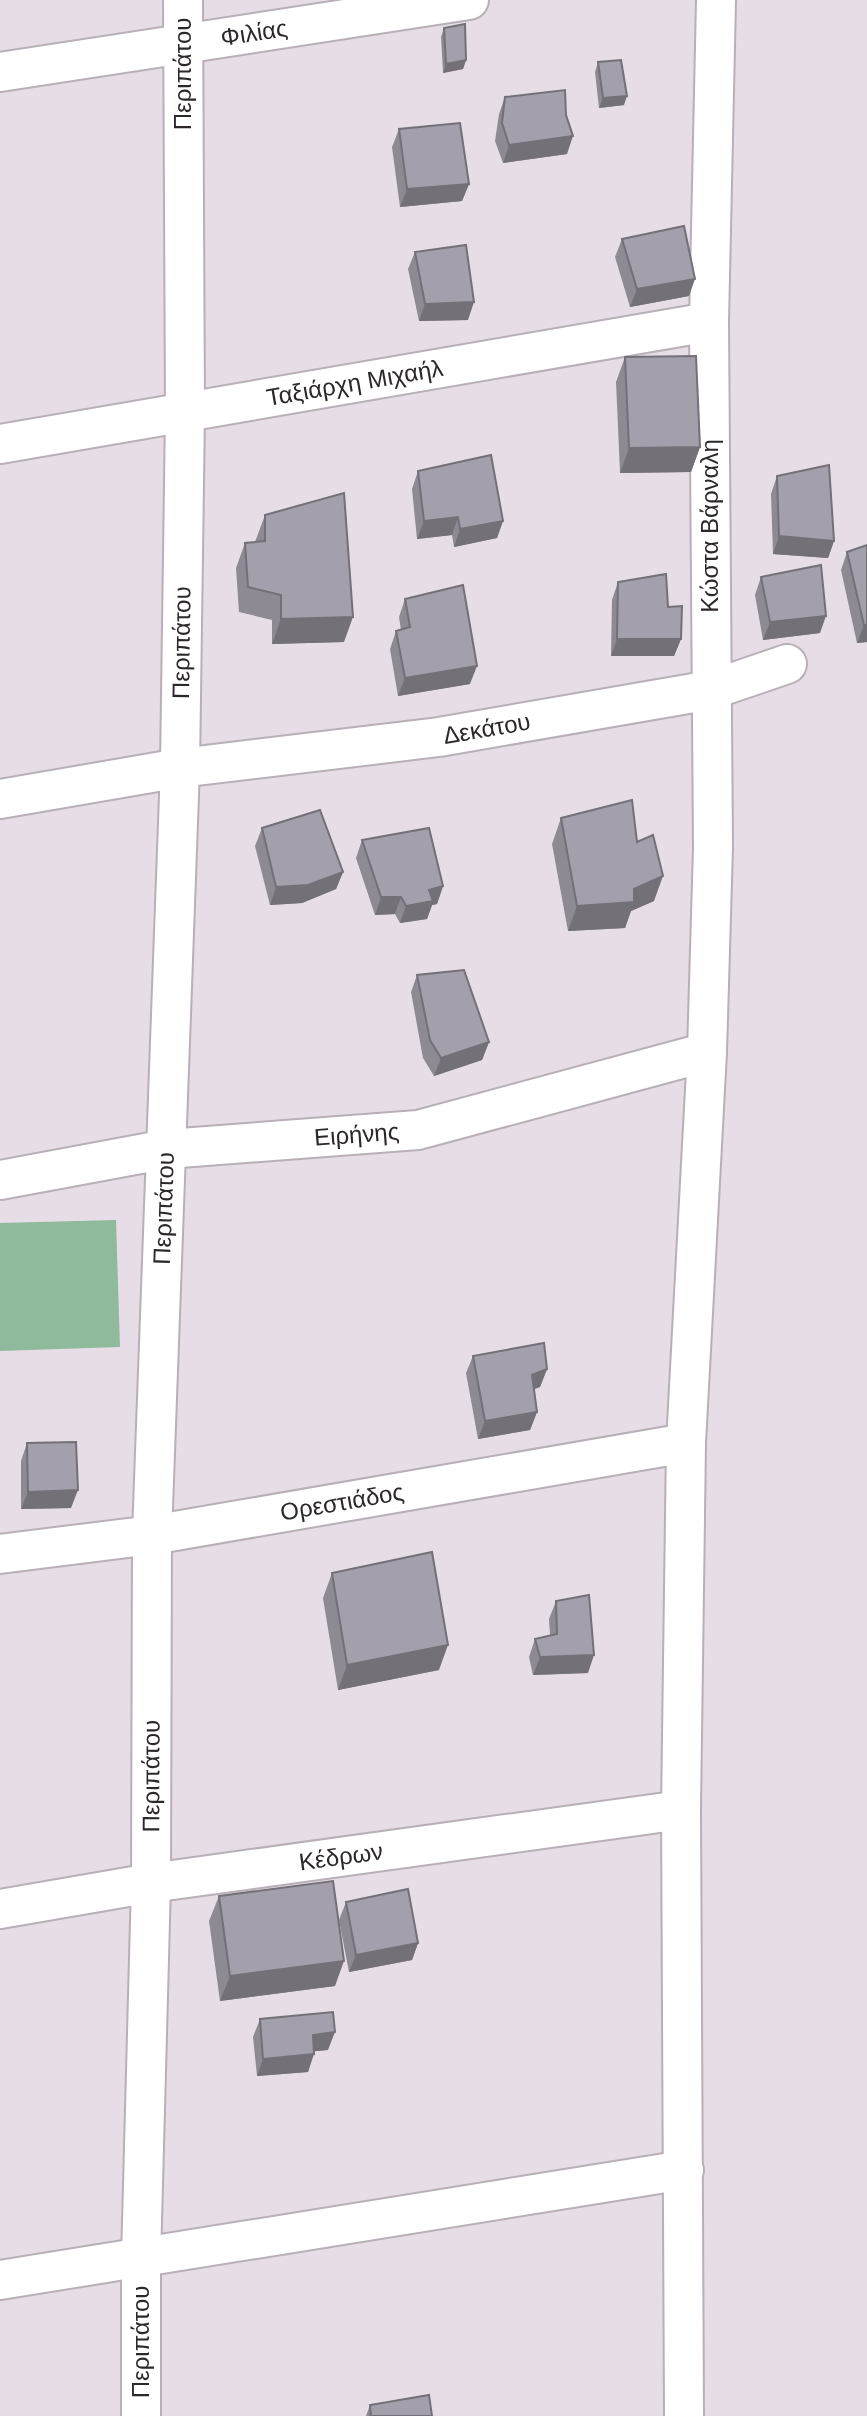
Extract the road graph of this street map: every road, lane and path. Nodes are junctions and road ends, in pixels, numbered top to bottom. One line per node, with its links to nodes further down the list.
1 (183, 0): 4 (street, Περιπάτου)
2 (468, 0): 4 (street, Φιλίας)
3 (716, 0): 6 (street, Κώστα Βάρναλη)
4 (183, 44): 5 (street, Φιλίας); 7 (street, Περιπάτου)
5 (0, 72)
6 (709, 322): 7 (street, Ταξιάρχη Μιχαήλ); 10 (street, Κώστα Βάρναλη)
7 (186, 412): 8 (street, Ταξιάρχη Μιχαήλ); 11 (street, Περιπάτου)
8 (0, 444)
9 (788, 664): 10 (street, Δεκάτου)
10 (711, 690): 11 (street, Δεκάτου); 13 (street, Κώστα Βάρναλη)
11 (180, 768): 12 (street, Δεκάτου); 14 (street, Περιπάτου)
12 (0, 799)
13 (708, 1052): 14 (street, Ειρήνης); 16 (street, Κώστα Βάρναλη)
14 (167, 1149): 15 (street, Ειρήνης); 17 (street, Περιπάτου)
15 (0, 1180)
16 (685, 1443): 17 (street, Ορεστιάδος); 19 (street, Κώστα Βάρναλη)
17 (152, 1535): 18 (street, Ορεστιάδος); 20 (street, Περιπάτου)
18 (0, 1555)
19 (681, 1810): 20 (street, Κέδρων); 22 (street, Κώστα Βάρναλη)
20 (151, 1883): 21 (street, Κέδρων); 23 (street, Περιπάτου)
21 (0, 1909)
22 (684, 2170): 23 (street); 26 (street, Κώστα Βάρναλη)
23 (141, 2260): 24 (street); 25 (street, Περιπάτου)
24 (0, 2280)
25 (141, 2416)
26 (684, 2416)

